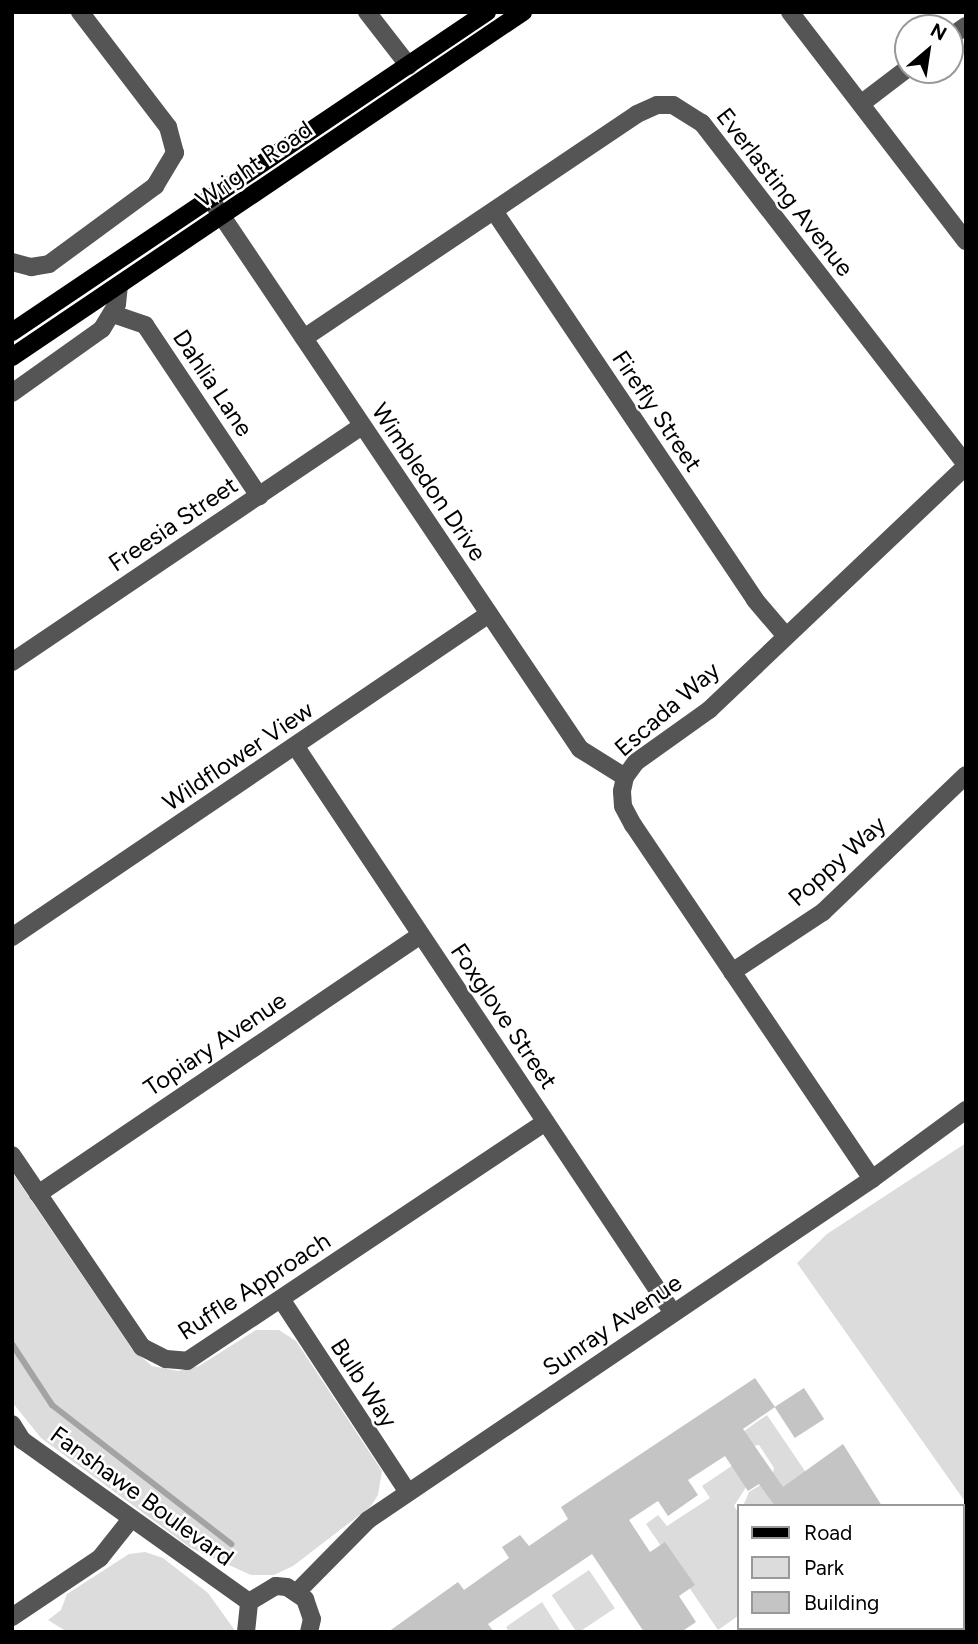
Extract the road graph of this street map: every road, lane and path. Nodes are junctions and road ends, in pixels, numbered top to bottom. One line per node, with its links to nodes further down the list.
1 (79, 12): 13 (street)
2 (367, 12): 6 (street)
3 (487, 12): 6 (main road, Wright Road)
4 (523, 12): 11 (main road, Wright Road)
5 (790, 12): 8 (street)
6 (409, 66): 9 (main road, Wright Road)
7 (894, 79): 8 (street)
8 (862, 103): 12 (street)
9 (209, 197): 11 (street, Wimbledon Drive); 16 (main road, Wright Road)
10 (494, 211): 17 (street, Everlasting Avenue); 21 (street, Everlasting Avenue); 24 (street, Firefly Street)
11 (221, 216): 14 (main road, Wright Road); 17 (street, Wimbledon Drive)
12 (966, 241)
13 (12, 262)
14 (119, 286): 15 (street); 18 (main road, Wright Road)
15 (113, 314): 19 (street); 22 (street, Dahlia Lane)
16 (12, 331)
17 (304, 338): 20 (street, Wimbledon Drive)
18 (12, 357)
19 (12, 393)
20 (362, 426): 22 (street, Freesia Street); 23 (street, Wimbledon Drive)
21 (966, 466): 24 (street, Escada Way)
22 (259, 496): 25 (street, Freesia Street)
23 (488, 614): 26 (street, Wildflower View); 28 (street, Wimbledon Drive)
24 (784, 634): 28 (street, Escada Way)
25 (12, 663)
26 (296, 747): 29 (street, Foxglove Street); 30 (street, Wildflower View)
27 (966, 775): 31 (street, Poppy Way)
28 (625, 776): 31 (street, Escada Way)
29 (420, 935): 33 (street, Foxglove Street); 36 (street, Topiary Avenue)
30 (12, 937)
31 (732, 972): 35 (street, Escada Way)
32 (966, 1110): 35 (street, Sunray Avenue)
33 (545, 1122): 37 (street, Ruffle Approach); 38 (street, Foxglove Street)
34 (12, 1155): 36 (street, Ruffle Approach)
35 (872, 1179): 38 (street, Sunray Avenue)
36 (38, 1194): 37 (street, Ruffle Approach)
37 (281, 1299): 40 (street, Bulb Way)
38 (673, 1312): 40 (street, Sunray Avenue)
39 (12, 1424): 41 (street, Fanshawe Boulevard)
40 (408, 1492): 42 (street, Sunray Avenue)
41 (131, 1519): 43 (street, Fanshawe Boulevard); 44 (street)
42 (297, 1592): 43 (street); 46 (street)
43 (249, 1602): 45 (street)
44 (12, 1616)
45 (246, 1632)
46 (309, 1632)

